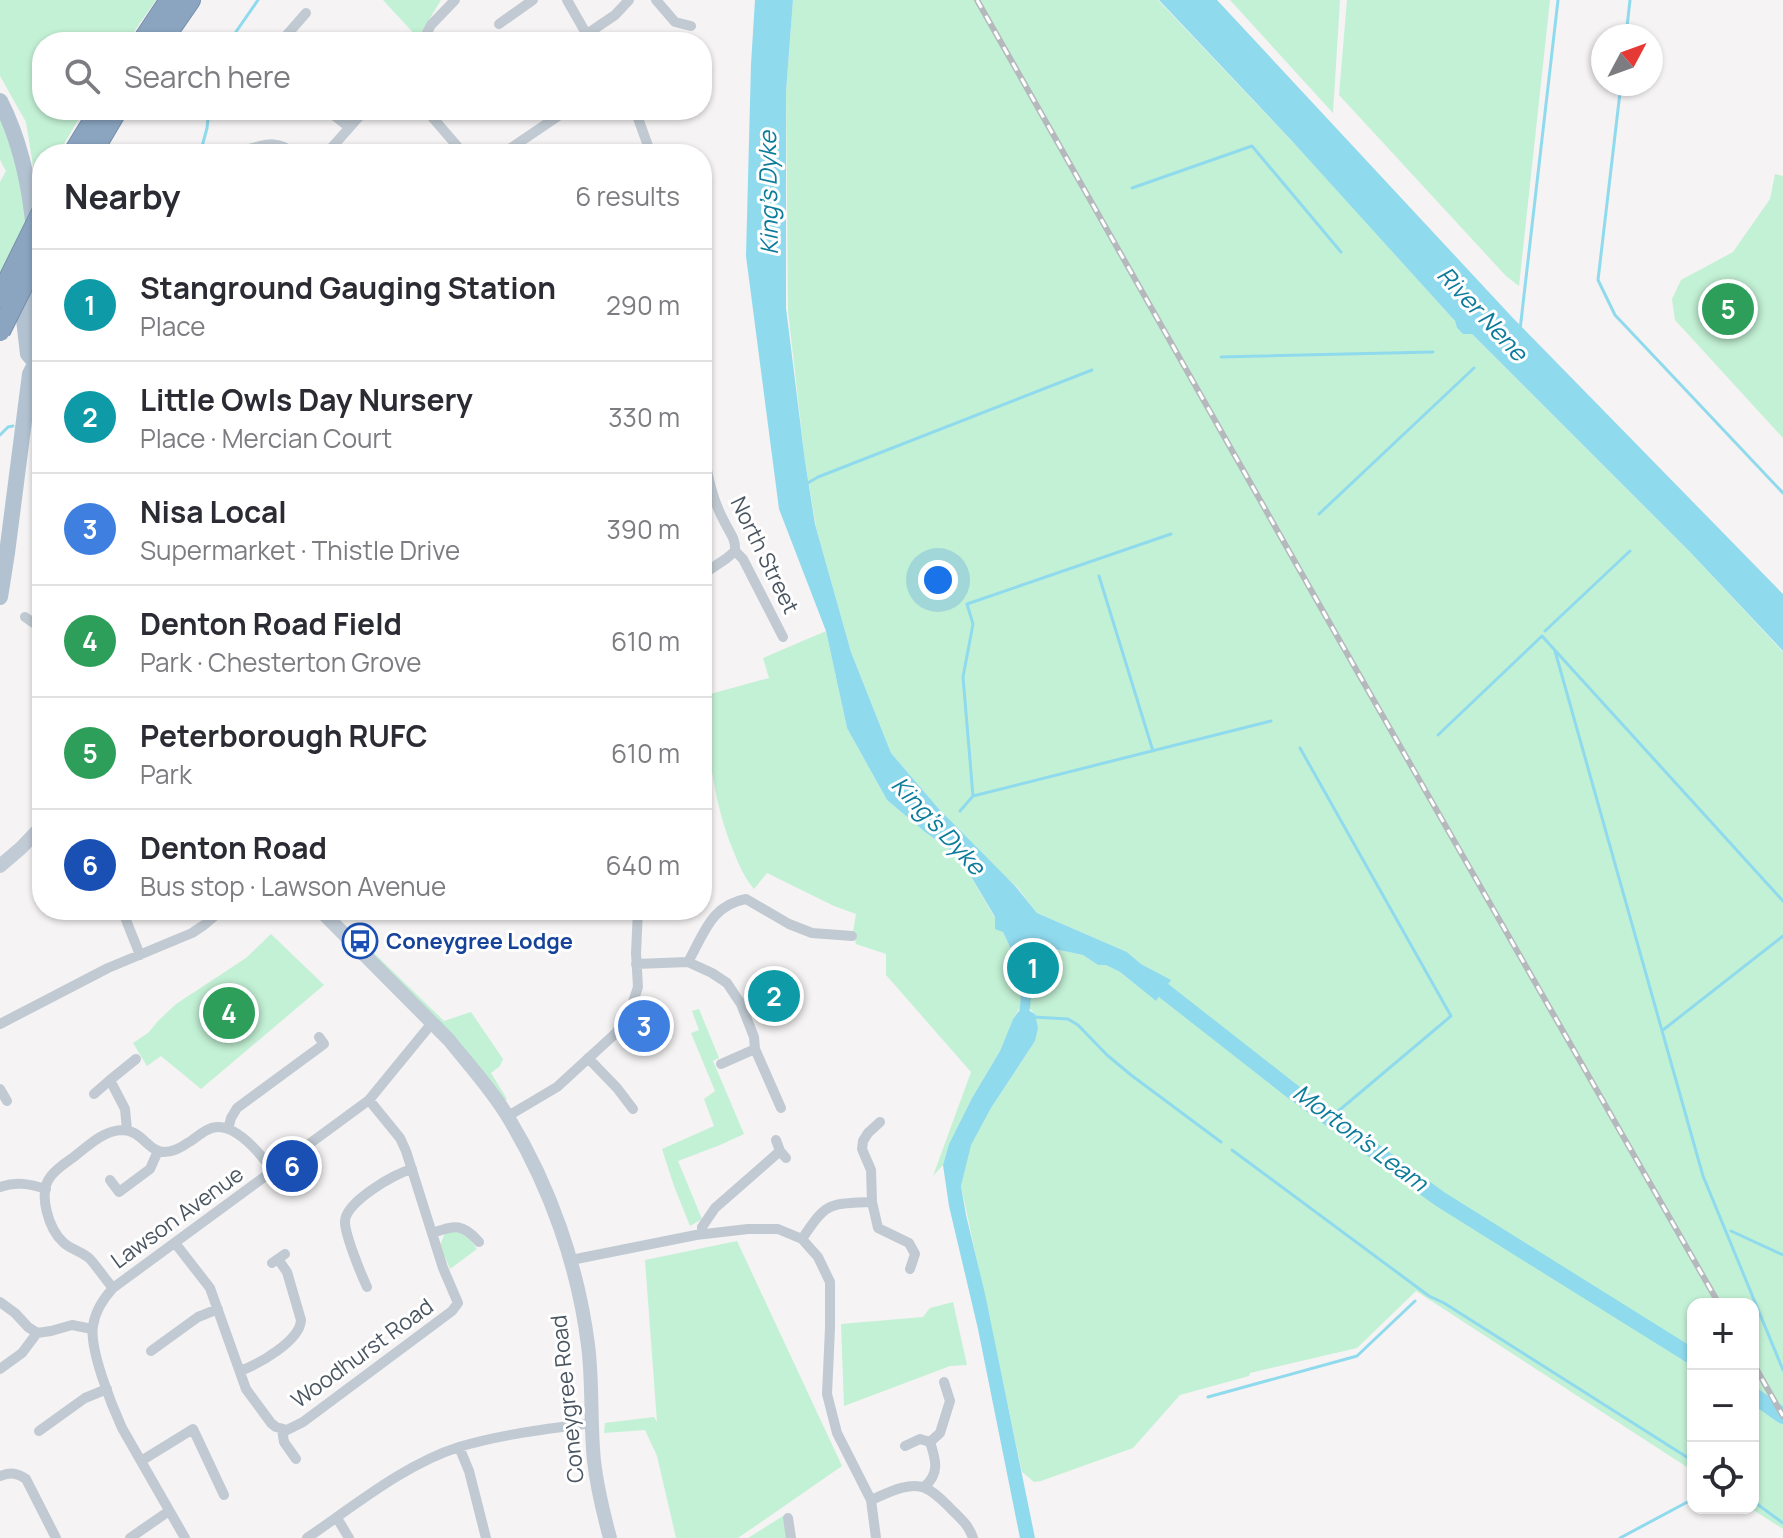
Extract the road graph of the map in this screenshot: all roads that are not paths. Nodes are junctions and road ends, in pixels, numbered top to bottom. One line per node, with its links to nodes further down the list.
1 (170, 0): 11 (highway)
2 (190, 0): 12 (highway)
3 (455, 0): 14 (street)
4 (533, 0): 9 (street)
5 (567, 0): 15 (street)
6 (629, 0): 16 (street)
7 (656, 0): 10 (street)
8 (306, 13): 13 (street)
9 (499, 24)
10 (691, 26)
11 (149, 32)
12 (168, 32)
13 (289, 32)
14 (427, 32)
15 (586, 32)
16 (596, 32)
17 (0, 101): 32 (main road)
18 (94, 120): 26 (highway)
19 (111, 120): 27 (highway)
20 (340, 120): 25 (street)
21 (356, 120): 25 (street)
22 (435, 120): 29 (street)
23 (552, 120): 30 (street)
24 (639, 120): 31 (street)
25 (349, 127): 28 (street)
26 (79, 144)
27 (97, 144)
28 (335, 144)
29 (455, 144)
30 (517, 144)
31 (647, 144)
32 (32, 219)
33 (32, 232): 35 (highway, bridge)
34 (32, 267): 39 (highway, bridge)
35 (0, 297): 37 (main road)
36 (32, 297): 37 (main road)
37 (27, 305): 38 (main road)
38 (32, 310)
39 (0, 331)
40 (32, 372): 44 (main road)
41 (712, 492): 42 (street, North Street)
42 (735, 551): 43 (street); 47 (street, North Street)
43 (712, 568)
44 (0, 597)
45 (25, 617): 46 (street)
46 (32, 622)
47 (783, 637)
48 (32, 836): 49 (street)
49 (0, 866)
50 (712, 919): 56 (street)
51 (126, 920): 57 (street)
52 (209, 920): 57 (street)
53 (330, 920): 60 (street, Coneygree Road)
54 (638, 920): 59 (street)
55 (712, 920): 58 (street)
56 (852, 936)
57 (140, 955): 61 (street)
58 (688, 962): 59 (street); 63 (street)
59 (636, 964): 64 (street)
60 (432, 1023): 70 (street, Lawson Avenue); 74 (street, Coneygree Road)
61 (0, 1024)
62 (319, 1037): 76 (street)
63 (755, 1049): 66 (street); 72 (street)
64 (588, 1058): 73 (street); 74 (street)
65 (136, 1059): 67 (street)
66 (721, 1064)
67 (110, 1080): 69 (street); 77 (street)
68 (0, 1089): 71 (street)
69 (94, 1094)
70 (369, 1100): 80 (street, Woodhurst Road); 81 (street, Lawson Avenue)
71 (7, 1101)
72 (781, 1108)
73 (633, 1109)
74 (508, 1116): 92 (street, Coneygree Road)
75 (880, 1122): 85 (street)
76 (228, 1129): 79 (street); 81 (street)
77 (127, 1130): 79 (street); 84 (street)
78 (781, 1150): 87 (street)
79 (158, 1151): 82 (street)
80 (412, 1169): 86 (street, Woodhurst Road); 94 (street)
81 (274, 1172): 90 (street, Lawson Avenue)
82 (110, 1180)
83 (0, 1187): 84 (street)
84 (46, 1189): 95 (street)
85 (872, 1202): 88 (street); 93 (street)
86 (432, 1233): 89 (street); 106 (street, Woodhurst Road)
87 (702, 1234): 88 (street); 92 (street)
88 (802, 1239): 116 (street)
89 (479, 1242)
90 (175, 1243): 95 (street, Lawson Avenue); 97 (street, Woodhurst Road)
91 (279, 1259): 102 (street)
92 (571, 1260): 105 (street, Coneygree Road)
93 (910, 1269)
94 (367, 1287)
95 (113, 1288): 98 (street, Lawson Avenue)
96 (0, 1302): 99 (street)
97 (218, 1309): 100 (street); 102 (street, Woodhurst Road)
98 (92, 1329): 99 (street); 104 (street)
99 (37, 1333): 101 (street)
100 (151, 1351)
101 (0, 1369)
102 (240, 1371): 106 (street, Woodhurst Road)
103 (944, 1382): 108 (street)
104 (107, 1389): 107 (street); 112 (street)
105 (592, 1423): 110 (street); 126 (street, Coneygree Road)
106 (282, 1429): 111 (street)
107 (39, 1431)
108 (930, 1442): 109 (street); 114 (street)
109 (905, 1446)
110 (459, 1447): 118 (street); 125 (street)
111 (296, 1459)
112 (141, 1461): 115 (street); 117 (street)
113 (0, 1476): 120 (street)
114 (924, 1487): 116 (street); 129 (street)
115 (224, 1495)
116 (871, 1500): 128 (street)
117 (169, 1511): 121 (street); 122 (street)
118 (337, 1518): 123 (street); 124 (street)
119 (788, 1518): 127 (street)
120 (56, 1538)
121 (130, 1538)
122 (185, 1538)
123 (307, 1538)
124 (349, 1538)
125 (486, 1538)
126 (610, 1538)
127 (791, 1538)
128 (876, 1538)
129 (973, 1538)

